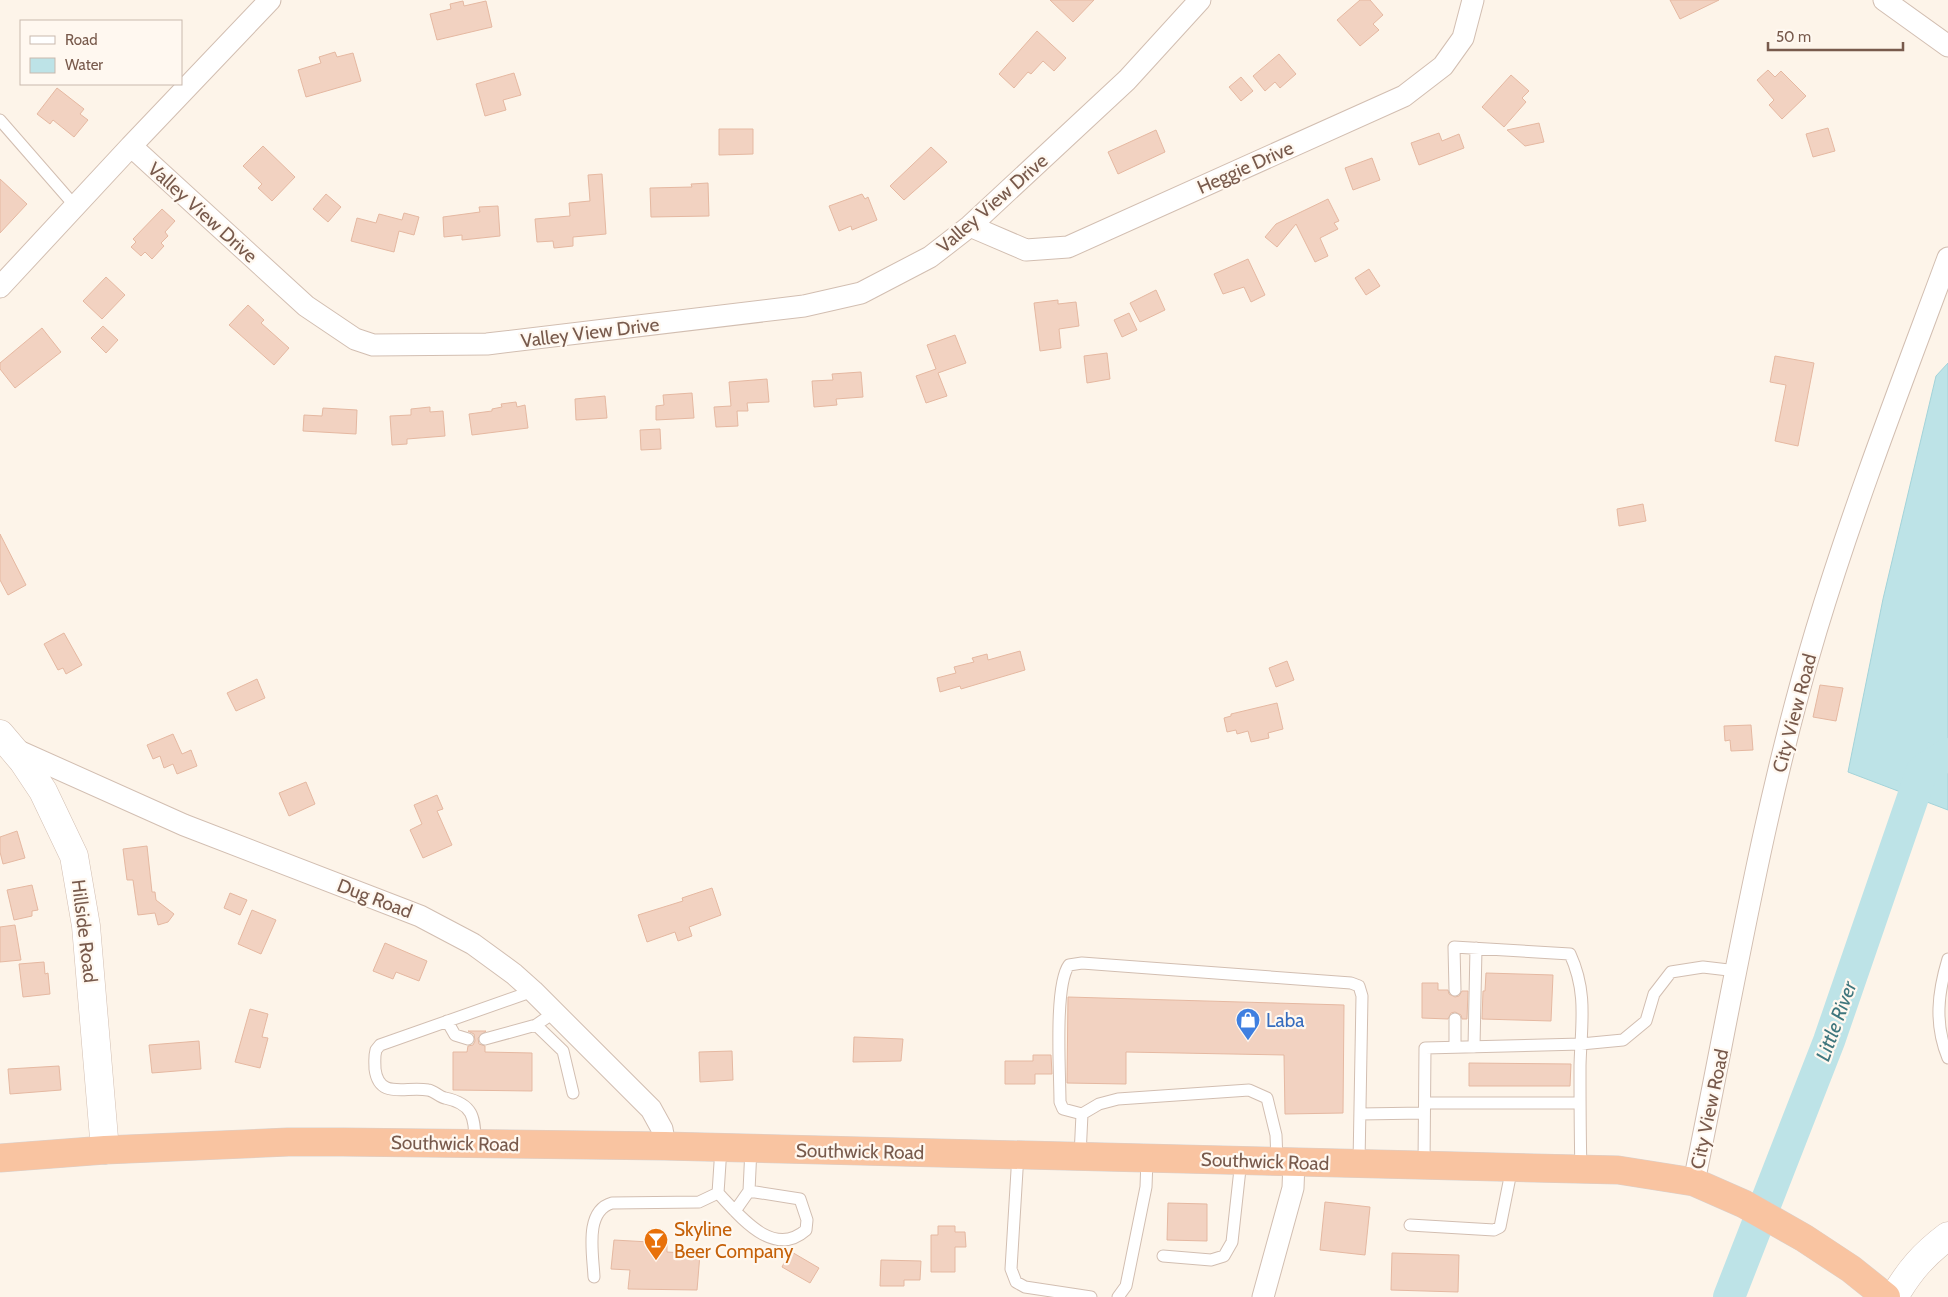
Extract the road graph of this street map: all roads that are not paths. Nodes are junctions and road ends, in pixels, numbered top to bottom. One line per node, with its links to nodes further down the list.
1 (270, 0): 7 (street)
2 (1200, 0): 9 (street, Valley View Drive)
3 (1473, 0): 9 (street, Heggie Drive)
4 (1884, 0): 5 (street)
5 (1948, 46)
6 (0, 120): 8 (lane)
7 (131, 146): 8 (street); 9 (street, Valley View Drive)
8 (75, 206): 11 (street)
9 (970, 226)
10 (1948, 258): 15 (street, City View Road)
11 (0, 287)
12 (6, 741): 17 (street, Dug Road); 37 (street, Hillside Road)
13 (1476, 948): 16 (lane); 24 (lane); 26 (lane)
14 (1948, 959): 27 (lane)
15 (1737, 971): 24 (lane); 48 (street, City View Road)
16 (1455, 990)
17 (533, 991): 18 (street, Dug Road); 20 (lane)
18 (555, 1012): 21 (lane); 34 (street, Dug Road)
19 (1455, 1019): 25 (lane)
20 (447, 1021): 22 (lane); 33 (lane)
21 (536, 1025): 23 (lane); 28 (lane)
22 (468, 1039)
23 (486, 1039)
24 (1580, 1044): 26 (lane); 29 (lane)
25 (1456, 1047): 26 (lane); 30 (lane)
26 (1474, 1047)
27 (1948, 1058)
28 (573, 1093)
29 (1580, 1103): 30 (lane); 47 (lane)
30 (1425, 1108): 32 (lane); 45 (lane)
31 (1082, 1114): 32 (lane); 39 (lane); 43 (lane)
32 (1360, 1114): 44 (lane)
33 (475, 1143): 34 (highway, Southwick Road); 37 (highway, Southwick Road)
34 (665, 1146): 35 (highway, Southwick Road)
35 (721, 1148): 36 (highway, Southwick Road); 50 (lane)
36 (751, 1148): 38 (highway, Southwick Road); 49 (lane)
37 (105, 1150): 41 (highway, Southwick Road)
38 (1018, 1154): 39 (highway, Southwick Road); 56 (lane)
39 (1080, 1156): 40 (highway, Southwick Road)
40 (1148, 1157): 42 (highway, Southwick Road); 57 (lane)
41 (0, 1158)
42 (1241, 1160): 43 (highway, Southwick Road); 54 (lane)
43 (1286, 1161): 44 (highway, Southwick Road); 58 (street)
44 (1359, 1163): 45 (highway, Southwick Road)
45 (1424, 1165): 46 (highway, Southwick Road)
46 (1512, 1167): 47 (highway, Southwick Road); 52 (lane)
47 (1581, 1170): 48 (highway, Southwick Road)
48 (1706, 1188): 59 (highway, Southwick Road)
49 (749, 1191): 51 (lane); 51 (lane)
50 (718, 1193): 51 (lane); 55 (lane)
51 (735, 1212)
52 (1410, 1225)
53 (1948, 1236): 60 (street)
54 (1163, 1256)
55 (594, 1277)
56 (1091, 1297)
57 (1123, 1297)
58 (1263, 1297)
59 (1886, 1297)
60 (1894, 1297)

